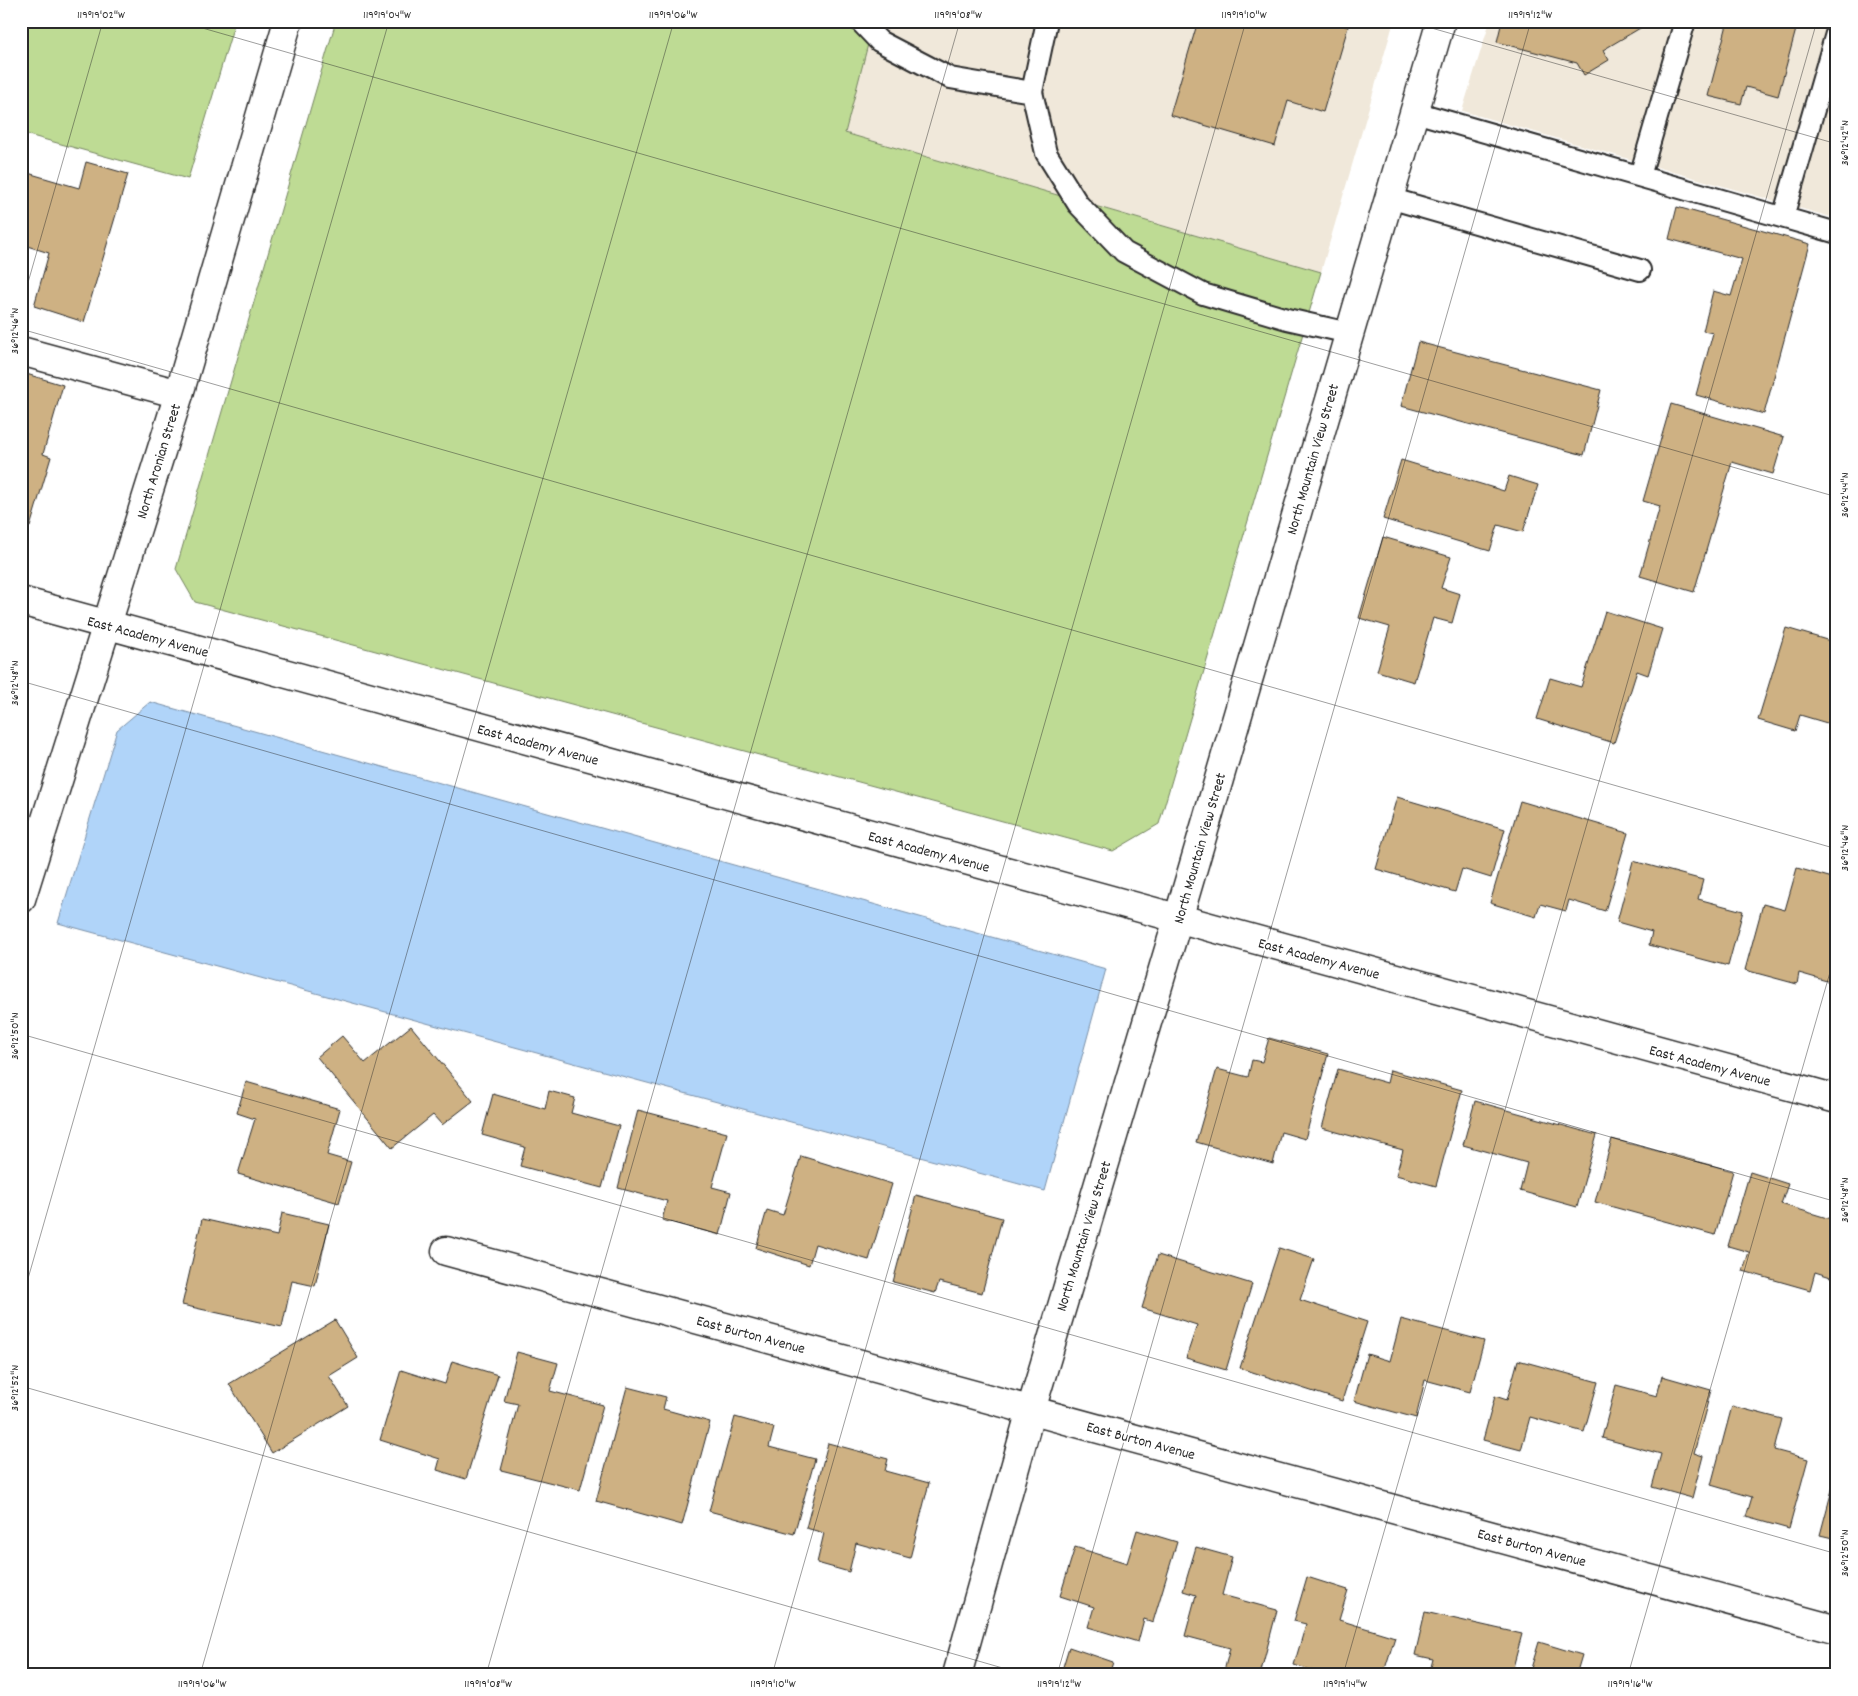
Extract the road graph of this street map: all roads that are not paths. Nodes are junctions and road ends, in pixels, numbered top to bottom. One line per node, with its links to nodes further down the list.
1 (288, 21): 16 (street, North Aronian Street)
2 (860, 21): 7 (lane)
3 (1048, 21): 7 (lane)
4 (1441, 21): 8 (street, North Mountain View Street)
5 (1685, 21): 9 (lane)
6 (1837, 30): 11 (lane)
7 (1032, 92): 14 (lane)
8 (1415, 112): 9 (lane); 10 (street, North Mountain View Street)
9 (1640, 176): 11 (lane)
10 (1390, 198): 13 (lane); 14 (street, North Mountain View Street)
11 (1783, 217): 12 (lane)
12 (1837, 233)
13 (1640, 270)
14 (1349, 333): 20 (street, North Mountain View Street)
15 (21, 351): 16 (street)
16 (179, 394): 18 (street, North Aronian Street)
17 (21, 601): 18 (street, East Academy Avenue)
18 (107, 625): 19 (street, North Aronian Street); 20 (street, East Academy Avenue)
19 (21, 899)
20 (1178, 919): 21 (street, East Academy Avenue); 23 (street, North Mountain View Street)
21 (1837, 1099)
22 (446, 1251): 23 (street, East Burton Avenue)
23 (1031, 1410): 24 (street, East Burton Avenue); 25 (street, North Mountain View Street)
24 (1837, 1630)
25 (957, 1675)

